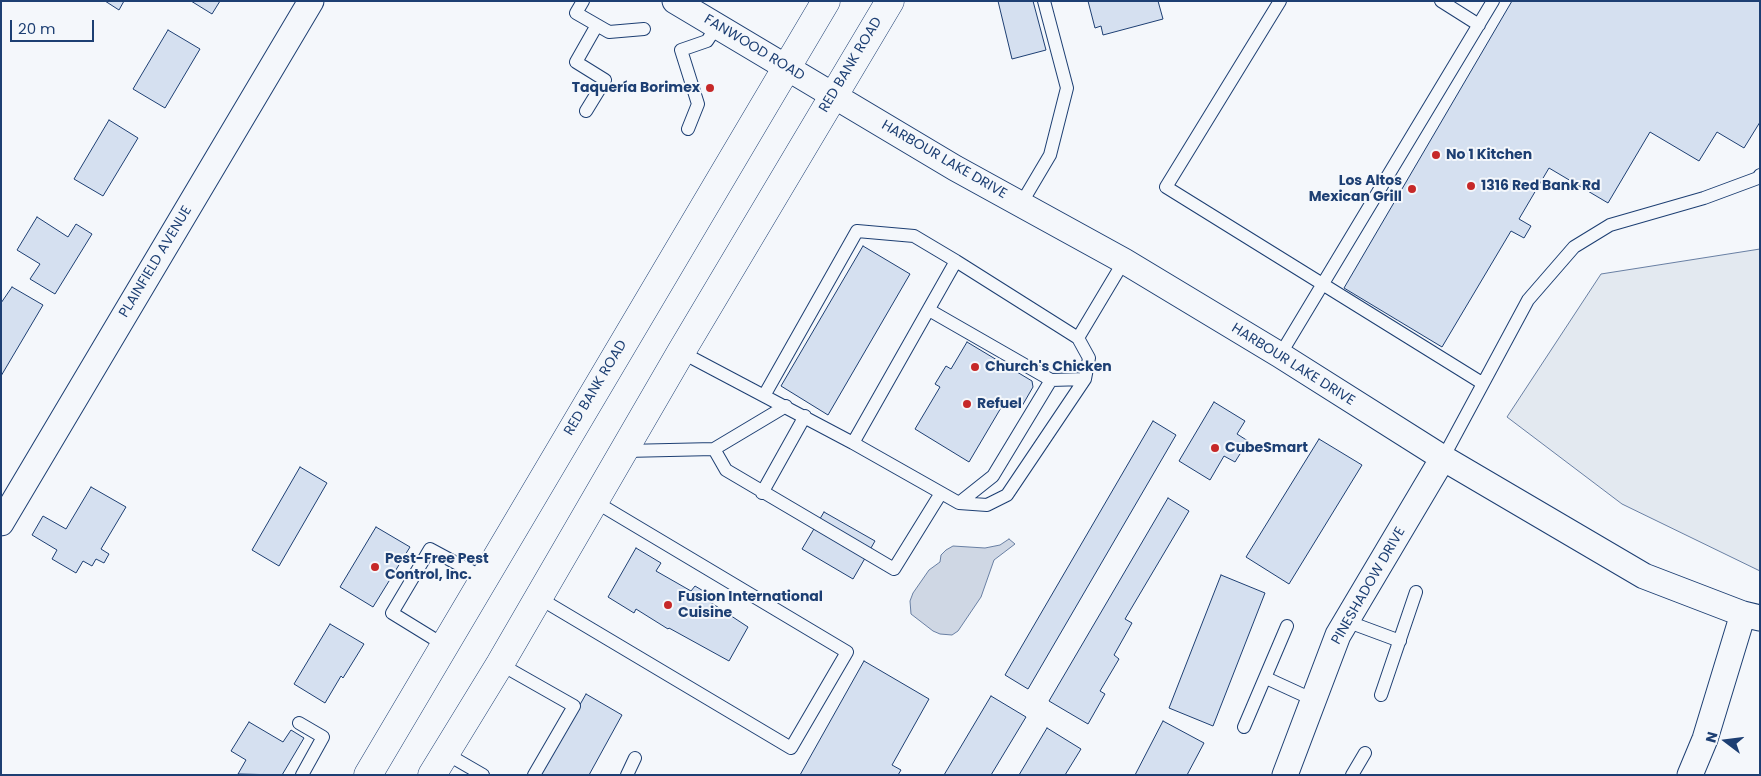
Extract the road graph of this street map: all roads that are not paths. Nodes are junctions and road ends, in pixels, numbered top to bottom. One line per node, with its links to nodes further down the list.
1 (311, 1): 41 (street, PLAINFIELD AVENUE)
2 (583, 1): 10 (lane)
3 (676, 1): 12 (street, FANWOOD ROAD)
4 (826, 1): 14 (main road, RED BANK ROAD)
5 (890, 1): 15 (main road, RED BANK ROAD)
6 (1044, 1): 19 (lane)
7 (1280, 1): 22 (lane)
8 (1441, 1): 11 (lane)
9 (1493, 1): 11 (lane)
10 (597, 25): 13 (lane); 16 (lane)
11 (1479, 25): 22 (lane)
12 (717, 26): 14 (street, FANWOOD ROAD); 17 (lane)
13 (644, 28)
14 (785, 67): 15 (street, FANWOOD ROAD); 42 (main road, RED BANK ROAD)
15 (833, 96): 19 (street, HARBOUR LAKE DRIVE); 25 (main road, RED BANK ROAD)
16 (586, 111)
17 (688, 129)
18 (1760, 175): 29 (lane)
19 (1021, 204): 21 (street, HARBOUR LAKE DRIVE)
20 (956, 261): 23 (lane); 24 (lane); 30 (lane)
21 (1124, 261): 24 (lane); 26 (street, HARBOUR LAKE DRIVE)
22 (1324, 285): 26 (lane); 29 (lane)
23 (928, 310): 28 (lane); 33 (lane)
24 (1078, 338): 27 (lane)
25 (681, 352): 30 (lane); 35 (main road, RED BANK ROAD)
26 (1280, 355): 36 (street, HARBOUR LAKE DRIVE)
27 (1085, 379): 28 (lane); 40 (lane)
28 (1051, 380): 40 (lane)
29 (1482, 383): 36 (lane)
30 (765, 394): 31 (lane)
31 (786, 406): 32 (lane); 34 (lane)
32 (805, 416): 33 (lane); 37 (lane)
33 (853, 443): 38 (lane)
34 (714, 449): 35 (lane); 37 (lane)
35 (622, 452): 39 (main road, RED BANK ROAD)
36 (1442, 458): 45 (street, HARBOUR LAKE DRIVE); 46 (street, PINESHADOW DRIVE)
37 (762, 493): 38 (lane)
38 (941, 493): 40 (lane)
39 (594, 501): 44 (main road, RED BANK ROAD); 44 (lane)
40 (959, 503)
41 (1, 523)
42 (484, 578): 49 (main road, RED BANK ROAD); 49 (lane)
43 (1416, 592): 48 (lane)
44 (539, 598): 50 (main road, RED BANK ROAD)
45 (1751, 616): 66 (street)
46 (1346, 621): 48 (lane); 53 (street, PINESHADOW DRIVE)
47 (1287, 626): 51 (lane)
48 (1400, 641): 52 (lane)
49 (444, 645): 61 (main road, RED BANK ROAD)
50 (500, 664): 58 (main road, RED BANK ROAD); 63 (lane)
51 (1266, 678): 53 (lane); 55 (lane)
52 (1381, 695)
53 (1314, 700): 59 (street, PINESHADOW DRIVE)
54 (299, 723): 60 (lane)
55 (1244, 727)
56 (1365, 753): 65 (lane)
57 (636, 758): 64 (lane)
58 (439, 764): 62 (lane)
59 (1287, 774)
60 (302, 775)
61 (368, 775)
62 (483, 775)
63 (534, 775)
64 (627, 775)
65 (1352, 775)
66 (1690, 775)

